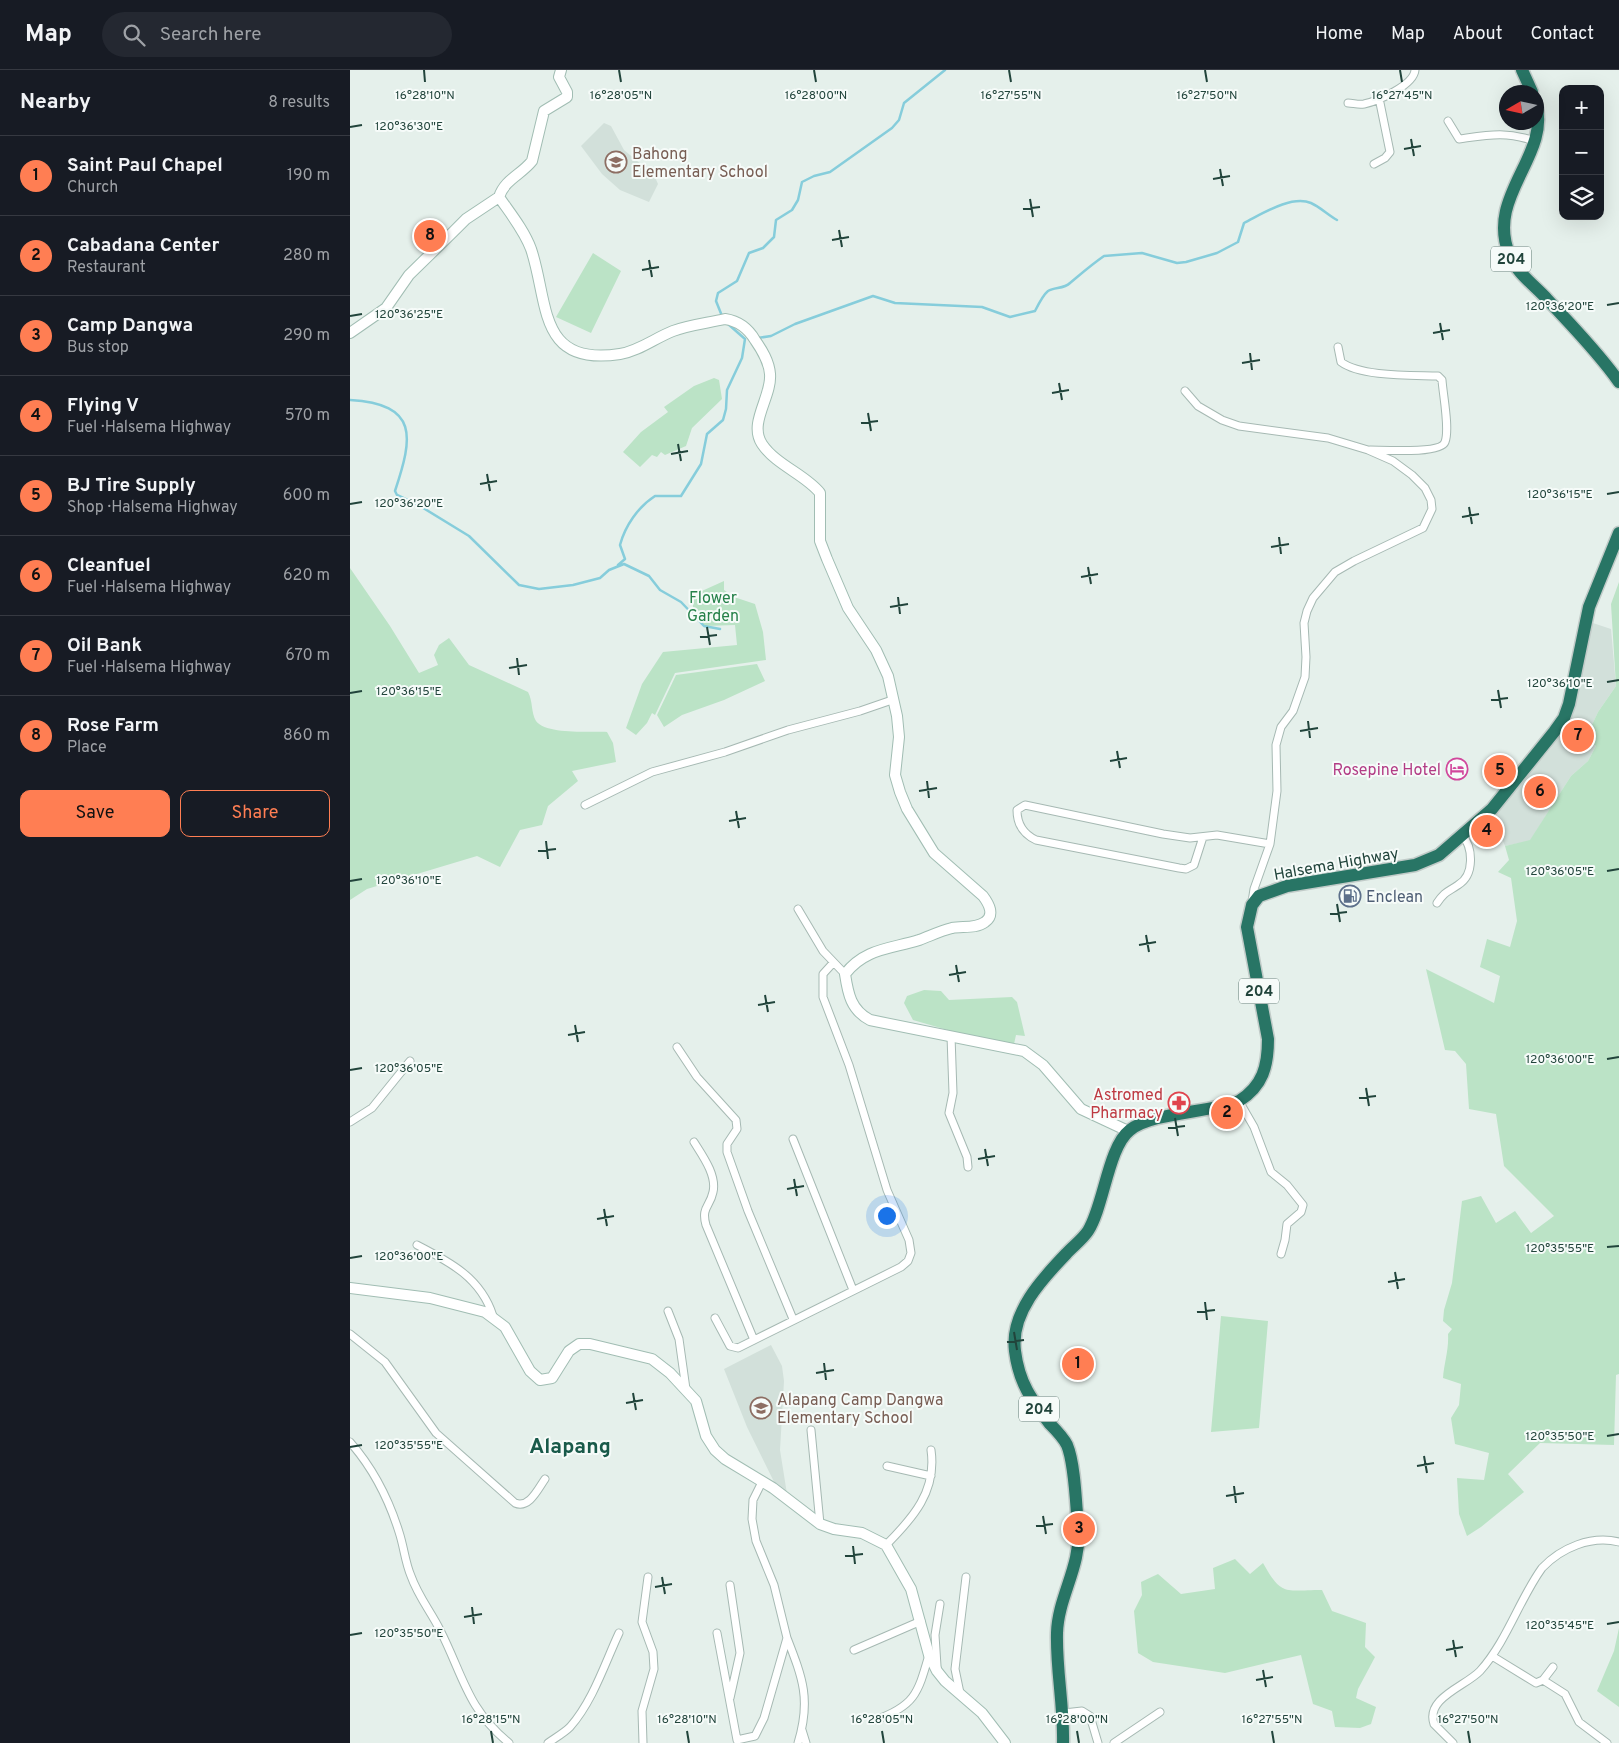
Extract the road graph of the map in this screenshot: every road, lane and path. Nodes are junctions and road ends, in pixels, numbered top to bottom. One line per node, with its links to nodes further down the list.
1 (561, 70): 11 (street)
2 (1415, 70): 5 (street)
3 (1522, 70): 4 (highway)
4 (1529, 85)
5 (1379, 98): 6 (street); 10 (street)
6 (1348, 103)
7 (1448, 121): 9 (street)
8 (1537, 130): 9 (highway, 204)
9 (1534, 141): 14 (highway, 204)
10 (1374, 164)
11 (499, 197): 12 (street); 20 (street)
12 (350, 333)
13 (1338, 347): 17 (street)
14 (1619, 382)
15 (1185, 391): 16 (street)
16 (1368, 450): 17 (street); 18 (street)
17 (1385, 450): 18 (street)
18 (1393, 461): 24 (street)
19 (1619, 532): 22 (highway, Halsema Highway)
20 (892, 700): 21 (street); 29 (street)
21 (586, 805)
22 (1462, 835): 25 (street); 26 (highway, Halsema Highway)
23 (1203, 837): 23 (street); 24 (street)
24 (1270, 844): 26 (street)
25 (1437, 903)
26 (1252, 905): 33 (highway, 204)
27 (798, 909): 28 (street)
28 (833, 963): 29 (street); 42 (street)
29 (845, 974): 30 (street)
30 (951, 1036): 35 (street); 38 (street)
31 (677, 1047): 46 (street)
32 (410, 1061): 34 (street)
33 (1239, 1101): 35 (highway, 204); 40 (street)
34 (350, 1122)
35 (1128, 1131): 77 (highway, 204)
36 (793, 1139): 42 (street)
37 (694, 1142): 48 (street)
38 (968, 1167)
39 (417, 1245): 44 (street)
40 (1280, 1254)
41 (350, 1288): 44 (street)
42 (853, 1290): 46 (street)
43 (668, 1311): 49 (street)
44 (492, 1316): 49 (street)
45 (715, 1318): 48 (street)
46 (794, 1319): 48 (street)
47 (350, 1334): 55 (street)
48 (754, 1340)
49 (686, 1389): 56 (street)
50 (811, 1430): 57 (street)
51 (350, 1442): 82 (street)
52 (931, 1450): 54 (street)
53 (887, 1466): 54 (street)
54 (931, 1476): 59 (street)
55 (545, 1479)
56 (762, 1482): 57 (street); 67 (street)
57 (820, 1524): 59 (street)
58 (1619, 1542): 70 (street)
59 (886, 1545): 64 (street)
60 (648, 1577): 84 (street)
61 (966, 1577): 74 (street)
62 (730, 1585): 75 (street)
63 (940, 1604): 72 (street)
64 (921, 1621): 68 (street); 69 (street)
65 (619, 1632): 83 (street)
66 (717, 1633): 75 (street)
67 (786, 1638): 79 (street); 80 (street)
68 (854, 1650)
69 (929, 1655): 72 (street); 78 (street)
70 (1492, 1656): 73 (street); 91 (street)
71 (1553, 1667): 73 (street)
72 (937, 1671): 74 (street)
73 (1543, 1680): 92 (street)
74 (961, 1696): 87 (street)
75 (730, 1698): 81 (street)
76 (1160, 1712): 90 (street)
77 (1064, 1713): 88 (highway, 204); 89 (street)
78 (875, 1720)
79 (802, 1729): 85 (street); 86 (street)
80 (756, 1739): 81 (street)
81 (737, 1742)
82 (509, 1743)
83 (548, 1743)
84 (643, 1743)
85 (798, 1743)
86 (806, 1743)
87 (1005, 1743)
88 (1063, 1743)
89 (1098, 1743)
90 (1114, 1743)
91 (1453, 1743)
92 (1607, 1743)

